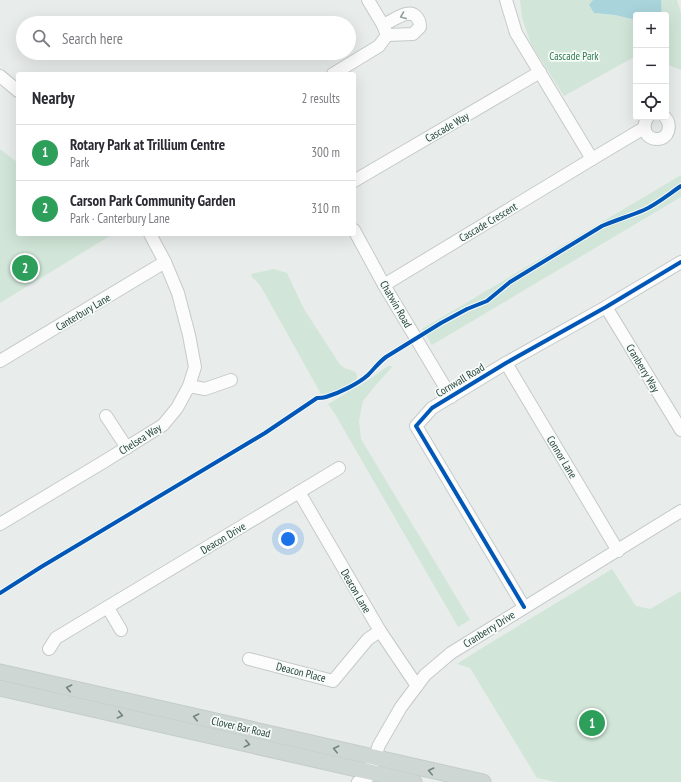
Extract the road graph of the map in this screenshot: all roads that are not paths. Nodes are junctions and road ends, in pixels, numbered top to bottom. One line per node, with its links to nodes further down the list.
1 (368, 0): 3 (street)
2 (506, 0): 6 (street)
3 (356, 60)
4 (356, 60): 5 (street)
5 (336, 72)
6 (540, 72): 11 (street); 12 (street, Cascade Way)
7 (0, 76): 8 (street)
8 (16, 89)
9 (668, 120): 10 (street, Cascade Crescent)
10 (646, 123): 11 (street, Cascade Crescent)
11 (592, 159): 17 (street, Cascade Crescent)
12 (356, 180)
13 (356, 234): 17 (street, Chatwin Road)
14 (151, 236): 15 (street, Chelsea Way)
15 (165, 262): 19 (street, Canterbury Lane); 22 (street, Chelsea Way)
16 (681, 262): 18 (street, Cornwall Road)
17 (384, 285): 23 (street, Chatwin Road)
18 (606, 307): 20 (street, Cornwall Road); 25 (street, Cranberry Way)
19 (0, 361)
20 (506, 363): 23 (street, Cornwall Road); 31 (street, Connor Lane)
21 (231, 380): 22 (street)
22 (189, 386): 26 (street, Chelsea Way)
23 (450, 397): 32 (street, Cornwall Road)
24 (106, 416): 26 (street)
25 (681, 430)
26 (127, 448): 30 (street, Chelsea Way)
27 (339, 468): 28 (street, Deacon Drive)
28 (299, 492): 33 (street, Deacon Drive); 35 (street, Deacon Lane)
29 (681, 511): 31 (street, Cranberry Drive)
30 (0, 524)
31 (618, 551): 32 (street, Cranberry Drive)
32 (524, 607): 39 (street, Cranberry Drive)
33 (108, 608): 34 (street); 36 (street, Deacon Drive)
34 (121, 630)
35 (380, 631): 37 (street, Deacon Place); 39 (street, Deacon Lane)
36 (48, 649)
37 (249, 659)
38 (0, 672): 41 (main road, Clover Bar Road, one-way to 38)
39 (417, 686): 41 (street, Cranberry Drive)
40 (0, 688): 41 (main road, Clover Bar Road, one-way to 41)
41 (368, 774): 42 (main road, Clover Bar Road); 43 (main road, Clover Bar Road, one-way to 41)
42 (414, 782)
43 (483, 782)

